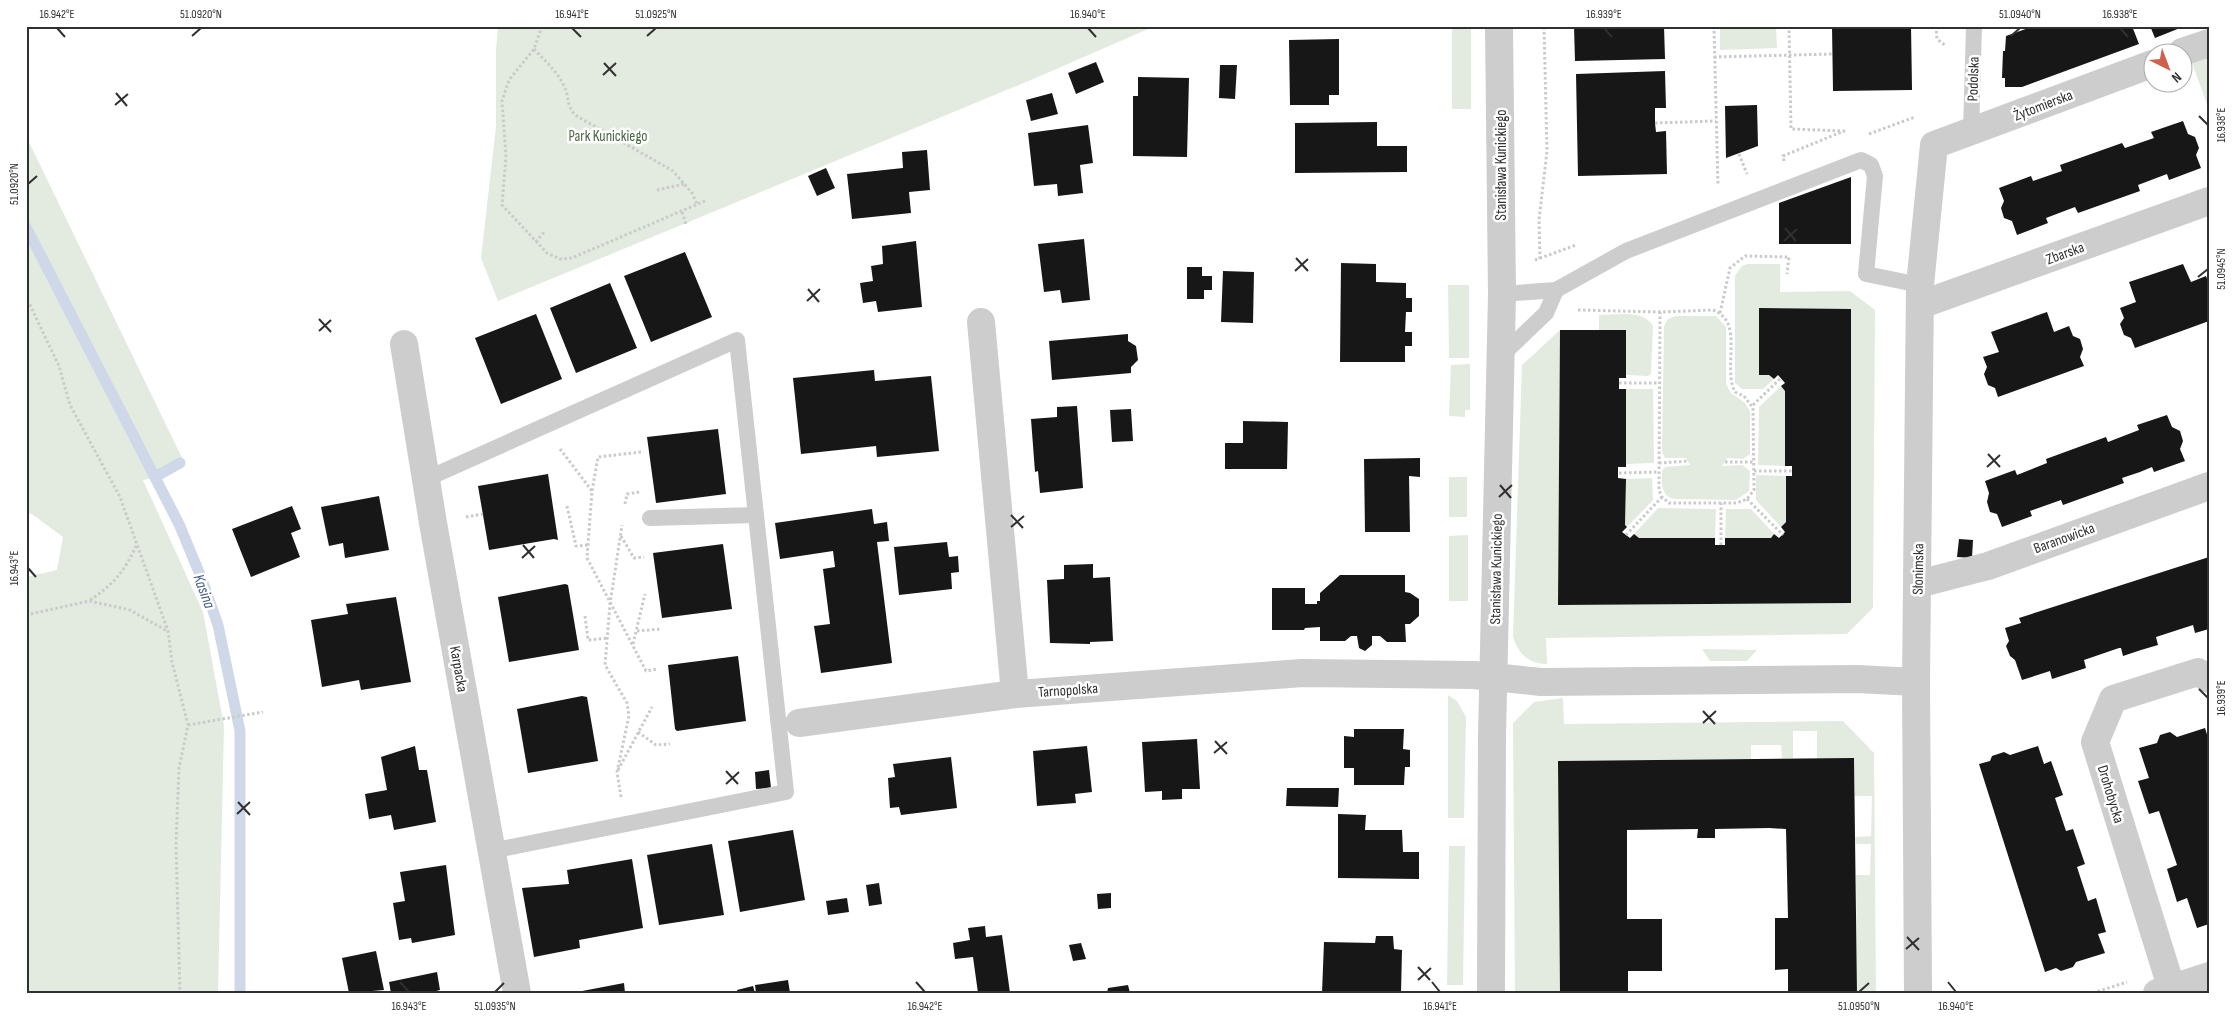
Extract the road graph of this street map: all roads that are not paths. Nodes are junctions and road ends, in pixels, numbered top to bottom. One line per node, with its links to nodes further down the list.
1 (1500, 26): 10 (street, Stanisława Kunickiego)
2 (1974, 26): 6 (lane, Podolska)
3 (2209, 43): 4 (street)
4 (2192, 49)
5 (2142, 68): 6 (street, Żytomierska)
6 (1971, 132): 7 (street, Żytomierska)
7 (1934, 145): 11 (street, Słonimska)
8 (2209, 201): 11 (street, Zbarska)
9 (1556, 290): 10 (lane); 11 (lane); 14 (lane)
10 (1502, 294): 14 (street, Stanisława Kunickiego)
11 (1920, 295): 19 (street, Słonimska)
12 (981, 322): 23 (street)
13 (404, 344): 15 (street, Karpacka)
14 (1501, 356): 20 (street, Stanisława Kunickiego)
15 (426, 479): 17 (lane); 25 (street, Karpacka)
16 (2209, 486): 19 (street, Baranowicka)
17 (756, 514): 18 (lane); 24 (lane)
18 (650, 518)
19 (1918, 584): 22 (street, Słonimska)
20 (1493, 678): 22 (street, Tarnopolska); 23 (street, Tarnopolska); 29 (street, Stanisława Kunickiego)
21 (2209, 679): 27 (street, Drohobycka)
22 (1916, 682): 30 (street, Słonimska)
23 (1015, 694): 24 (street, Tarnopolska)
24 (789, 724): 25 (lane)
25 (491, 851): 28 (street, Karpacka)
26 (2209, 976): 27 (street, Drohobycka)
27 (2167, 991)
28 (517, 993)
29 (1491, 993)
30 (1918, 993)

